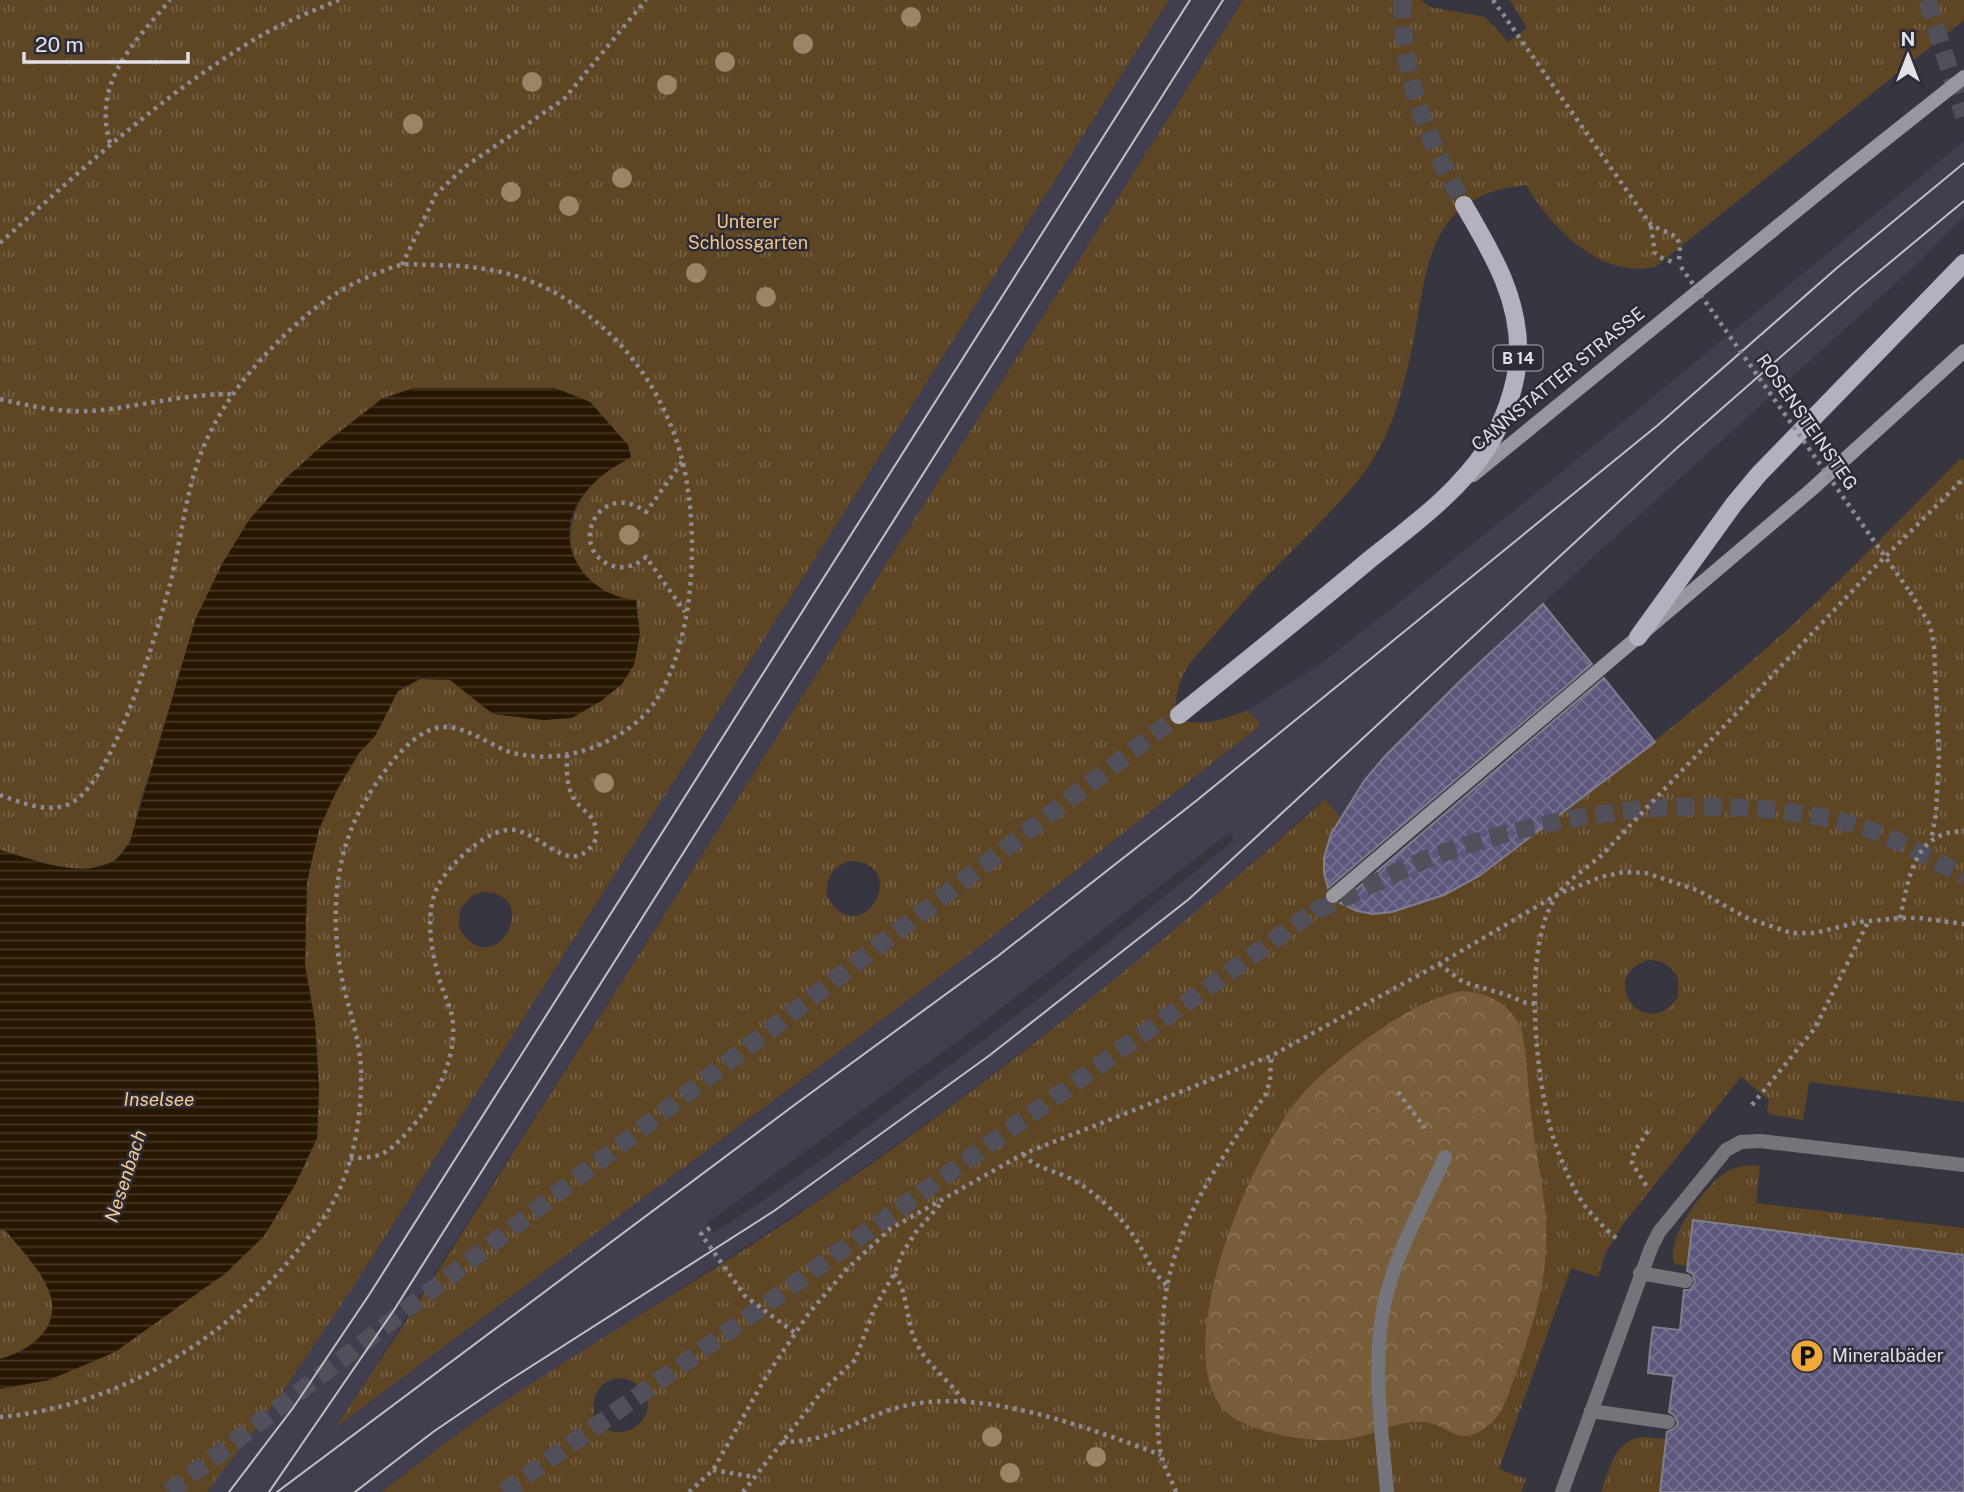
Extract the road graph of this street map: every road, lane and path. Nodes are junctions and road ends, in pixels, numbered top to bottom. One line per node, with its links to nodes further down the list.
1 (170, 0): 6 (path)
2 (339, 0): 6 (path)
3 (646, 0): 11 (path)
4 (1493, 0): 8 (path, ROSENSTEINSTEG)
5 (1964, 77): 18 (main road, CANNSTATTER STRASSE)
6 (111, 143): 9 (path)
7 (1464, 205): 18 (main road, B 14)
8 (1651, 225): 12 (path, ROSENSTEINSTEG); 12 (path, ROSENSTEINSTEG)
9 (0, 243)
10 (1964, 263): 20 (main road)
11 (402, 265): 14 (path); 16 (path)
12 (1681, 267): 25 (path, ROSENSTEINSTEG, bridge)
13 (1964, 351): 20 (main road)
14 (231, 394): 15 (path); 23 (path)
15 (0, 400)
16 (683, 462): 19 (path); 19 (path)
17 (1964, 478): 26 (path)
18 (1442, 500): 21 (main road, CANNSTATTER STRASSE / B 14)
19 (686, 613): 22 (path)
20 (1638, 636): 27 (main road)
21 (1179, 715)
22 (567, 754): 39 (path); 39 (path)
23 (0, 795)
24 (1964, 831): 25 (path)
25 (1931, 840): 28 (path)
26 (1558, 894): 29 (path); 31 (path); 32 (path)
27 (1333, 896)
28 (1900, 918): 29 (path); 30 (path)
29 (1868, 922): 35 (path)
30 (1964, 925)
31 (1439, 964): 32 (path); 33 (path)
32 (1535, 1004): 44 (path)
33 (1271, 1056): 37 (path); 48 (path)
34 (1398, 1092): 38 (path)
35 (1761, 1093)
36 (1648, 1131): 41 (path)
37 (1023, 1154): 42 (path); 48 (path)
38 (1446, 1157): 61 (lane)
39 (350, 1159): 52 (path)
40 (1964, 1165): 44 (lane)
41 (1649, 1191)
42 (945, 1198): 46 (path); 49 (path)
43 (710, 1228): 49 (path)
44 (1647, 1257): 45 (lane)
45 (1640, 1273): 47 (lane); 51 (lane)
46 (894, 1274): 50 (path); 54 (path)
47 (1686, 1280)
48 (1167, 1285): 55 (path)
49 (795, 1333): 56 (path)
50 (964, 1402): 54 (path); 55 (path)
51 (1591, 1411): 53 (lane); 62 (lane)
52 (0, 1417)
53 (1668, 1422)
54 (782, 1442): 57 (path)
55 (1161, 1455): 60 (path)
56 (713, 1470): 57 (path); 58 (path)
57 (754, 1477): 59 (path)
58 (689, 1492)
59 (743, 1492)
60 (1176, 1492)
61 (1387, 1492)
62 (1562, 1492)

